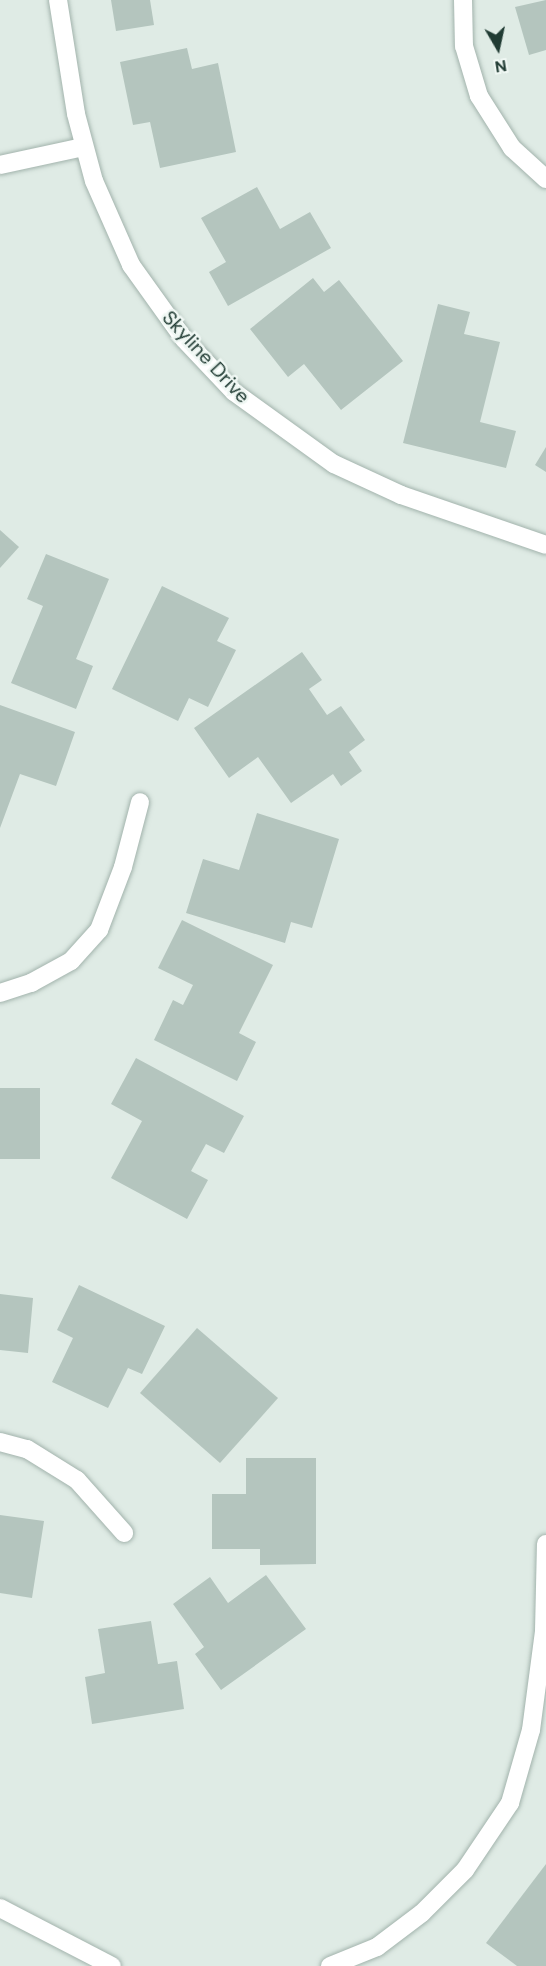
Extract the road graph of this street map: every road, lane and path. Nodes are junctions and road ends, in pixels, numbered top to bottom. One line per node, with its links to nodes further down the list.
1 (58, 0): 3 (street, Skyline Drive)
2 (463, 0): 5 (street)
3 (83, 147): 4 (street); 6 (street, Skyline Drive)
4 (0, 165)
5 (546, 179)
6 (546, 545)
7 (140, 802): 8 (street)
8 (0, 993)
9 (0, 1442): 10 (street)
10 (124, 1533)
11 (546, 1544): 14 (street)
12 (0, 1908): 13 (street)
13 (112, 1966)
14 (330, 1966)

